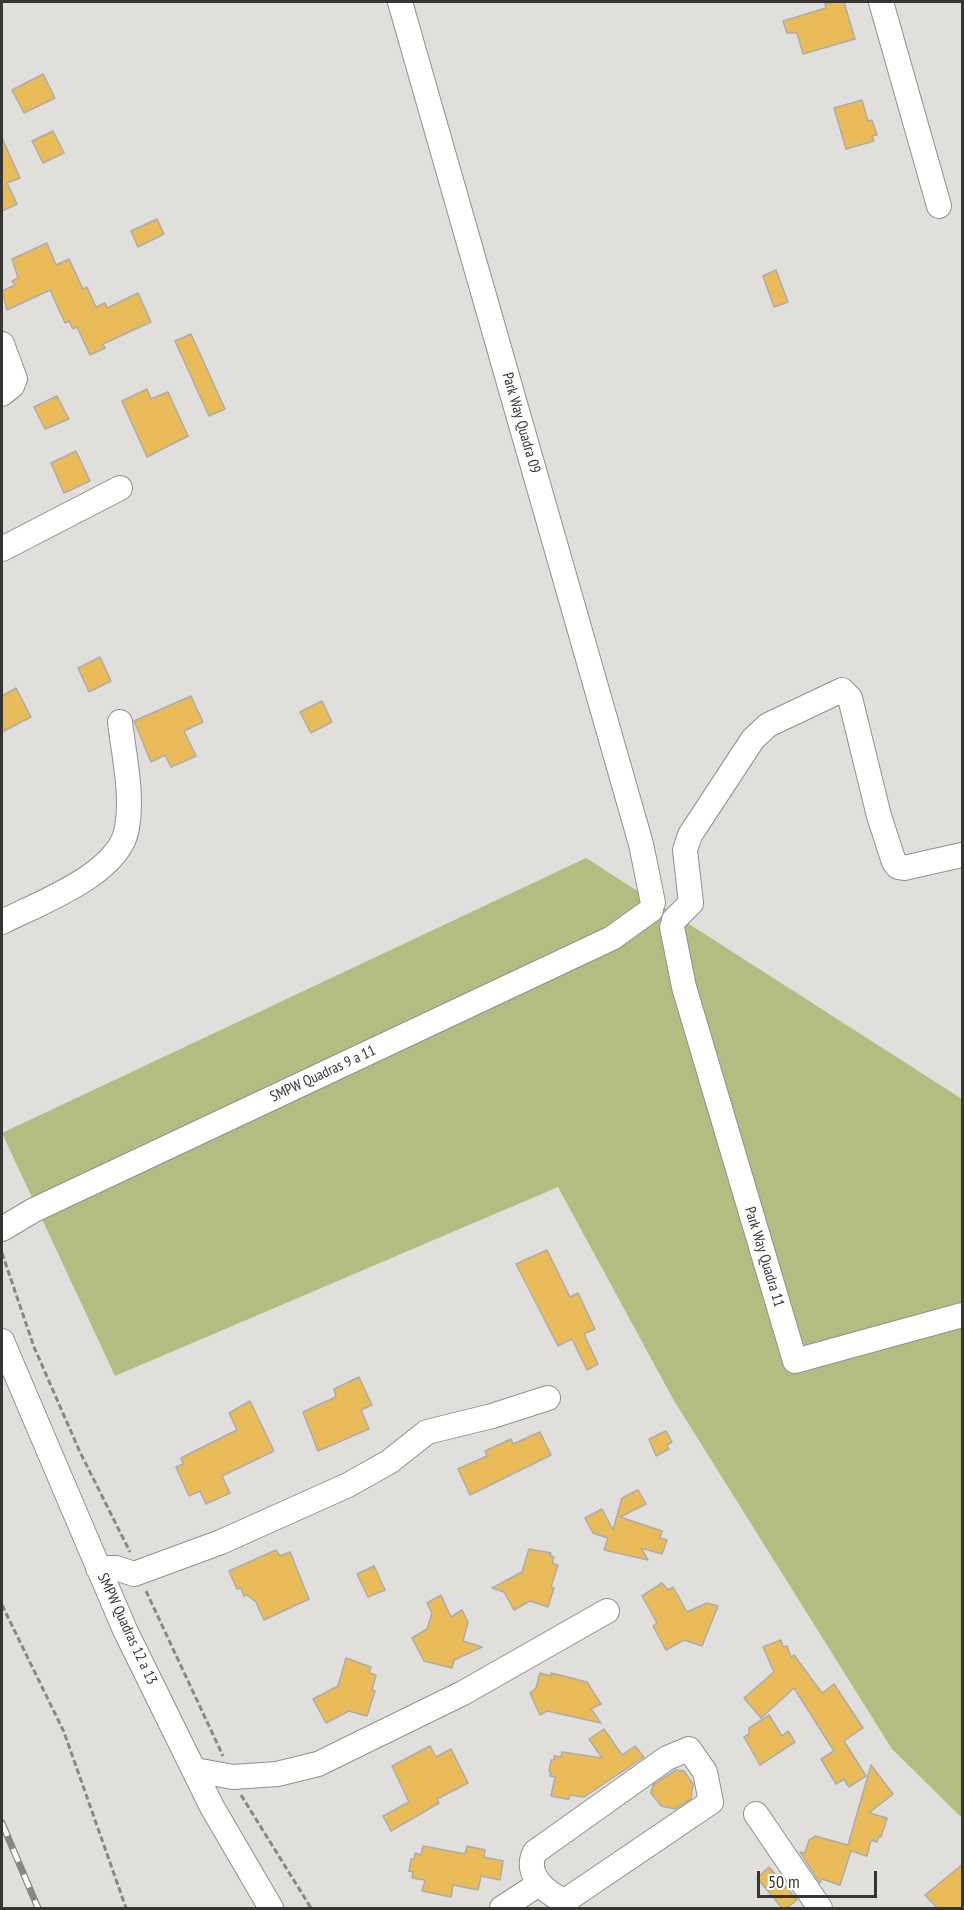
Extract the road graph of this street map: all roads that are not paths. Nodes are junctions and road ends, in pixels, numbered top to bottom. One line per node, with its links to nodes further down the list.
1 (400, 2): 10 (street, Park Way Quadra 09)
2 (881, 2): 3 (street)
3 (939, 206)
4 (2, 345): 5 (street)
5 (2, 394)
6 (120, 488): 7 (street)
7 (2, 549)
8 (120, 722): 11 (street)
9 (963, 855): 10 (street, SMPW Quadras 9 a 11)
10 (662, 917): 12 (street, SMPW Quadras 9 a 11); 15 (street, Park Way Quadra 11)
11 (2, 922)
12 (34, 1210): 13 (street, SMPW Quadras 9 a 11); 14 (street, SMPW Quadras 9 a 11)
13 (2, 1217)
14 (2, 1229)
15 (963, 1315)
16 (2, 1341): 18 (street, SMPW Quadras 12 a 13)
17 (548, 1398): 19 (street)
18 (98, 1568): 19 (street); 20 (street, SMPW Quadras 12 a 13)
19 (134, 1574): 20 (street)
20 (113, 1601): 22 (street, SMPW Quadras 12 a 13)
21 (607, 1611): 22 (street)
22 (195, 1770): 25 (street, SMPW Quadras 12 a 13)
23 (756, 1814): 27 (street)
24 (538, 1884): 24 (street); 26 (street)
25 (271, 1908)
26 (502, 1908)
27 (820, 1908)

